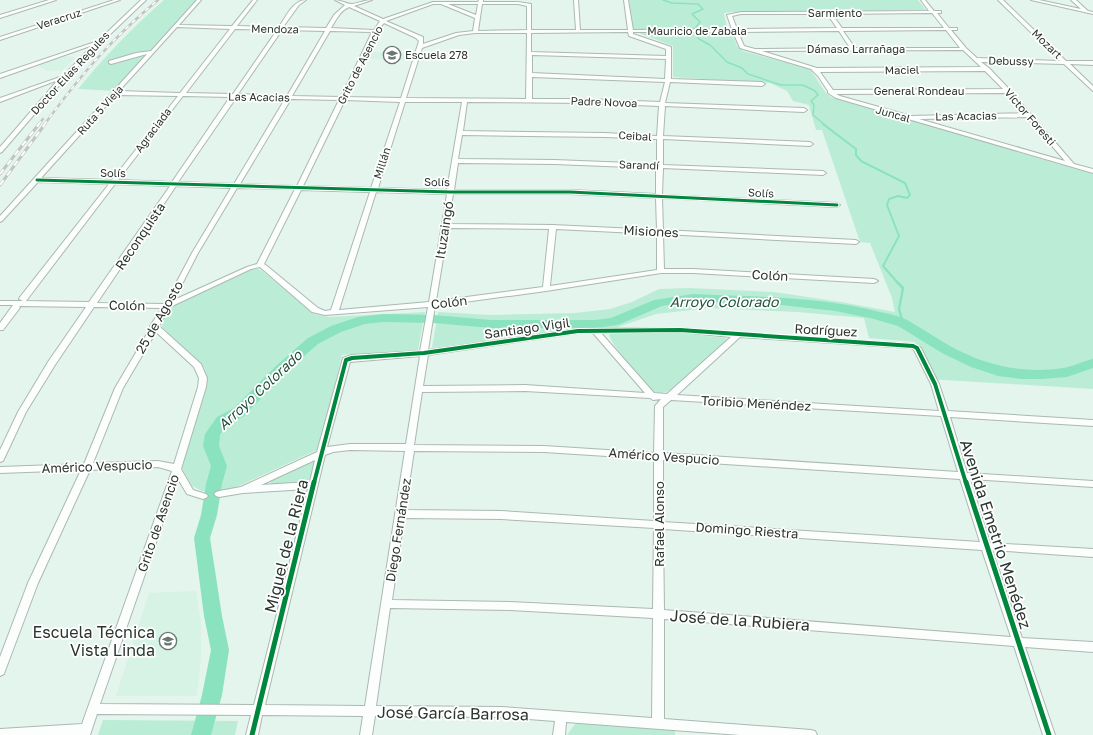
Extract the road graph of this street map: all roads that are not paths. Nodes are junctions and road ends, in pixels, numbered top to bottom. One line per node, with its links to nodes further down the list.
1 (54, 0): 25 (street)
2 (118, 0): 40 (street, Veracruz)
3 (144, 0): 41 (street, Doctor Elías Regules)
4 (198, 0): 28 (street, Ruta 5 Vieja)
5 (255, 0): 29 (street, Agraciada)
6 (304, 0): 30 (street, Reconquista)
7 (336, 0): 19 (street)
8 (370, 0): 19 (street, 25 de Agosto)
9 (434, 0): 18 (street)
10 (576, 0): 36 (street)
11 (626, 0): 39 (street)
12 (923, 0): 20 (street)
13 (928, 0): 21 (street)
14 (1000, 0): 52 (street, Mozart)
15 (1033, 0): 22 (street)
16 (1073, 0): 22 (street)
17 (480, 1): 18 (street, Grito de Asencio); 26 (street); 35 (street, Grito de Asencio)
18 (440, 2): 26 (street); 27 (street, Grito de Asencio)
19 (349, 6): 27 (street); 32 (street, 25 de Agosto)
20 (933, 12): 21 (street, Sarmiento); 23 (street, Sarmiento); 31 (street)
21 (939, 12): 31 (street)
22 (1087, 12): 24 (street)
23 (829, 13): 33 (street); 37 (street, Sarmiento)
24 (1093, 13)
25 (0, 17)
26 (478, 17): 38 (street)
27 (382, 21): 34 (street, Grito de Asencio); 42 (street)
28 (175, 26): 29 (street, Mendoza); 47 (street, Ruta 5 Vieja)
29 (233, 28): 30 (street, Mendoza); 65 (street, Agraciada)
30 (281, 29): 32 (street, Mendoza); 66 (street, Reconquista)
31 (952, 29): 33 (street, Mauricio de Zabala); 45 (street); 50 (street)
32 (328, 30): 34 (street, Mendoza); 67 (street, 25 de Agosto)
33 (840, 30): 37 (street, Mauricio de Zabala); 44 (street)
34 (375, 31): 68 (street, Grito de Asencio)
35 (530, 31): 36 (street, Mauricio de Zabala); 38 (street, Mauricio de Zabala); 48 (street, Grito de Asencio)
36 (578, 31): 39 (street, Mauricio de Zabala)
37 (735, 31): 39 (street, Mauricio de Zabala); 46 (street)
38 (475, 32): 43 (street, Mauricio de Zabala)
39 (631, 32): 49 (street)
40 (1, 38)
41 (99, 42): 57 (street); 58 (street, Doctor Elías Regules)
42 (419, 42): 43 (street, Mauricio de Zabala); 43 (street, Mauricio de Zabala); 70 (street, Millán)
43 (429, 42)
44 (853, 49): 45 (street, Dámaso Larrañaga); 46 (street, Dámaso Larrañaga)
45 (964, 49): 50 (street)
46 (748, 50): 55 (street)
47 (151, 52): 51 (street); 64 (street, Ruta 5 Vieja)
48 (530, 53): 49 (street); 56 (street, Grito de Asencio)
49 (668, 58): 59 (street)
50 (976, 60): 52 (street, Debussy); 54 (street, Víctor Foresti)
51 (112, 62)
52 (1066, 62): 53 (street, Debussy); 61 (street, Mozart)
53 (1093, 63)
54 (987, 69): 55 (street, Maciel); 62 (street, Víctor Foresti)
55 (817, 70): 63 (street)
56 (530, 75): 59 (street); 72 (street, Grito de Asencio)
57 (0, 76)
58 (65, 76): 69 (street); 80 (street, Doctor Elías Regules)
59 (668, 80): 60 (street); 73 (street)
60 (762, 84)
61 (1093, 89)
62 (1008, 91): 63 (street, General Rondeau); 75 (street, Víctor Foresti)
63 (830, 92): 76 (street, Juncal)
64 (115, 93): 65 (street, Las Acacias); 86 (street, Ruta 5 Vieja)
65 (181, 94): 66 (street, Las Acacias); 87 (street, Agraciada)
66 (235, 96): 67 (street, Las Acacias); 88 (street, Reconquista)
67 (289, 97): 68 (street, Las Acacias); 89 (street, 25 de Agosto)
68 (342, 99): 70 (street, Las Acacias); 90 (street, Grito de Asencio)
69 (0, 100)
70 (403, 100): 71 (street, Padre Novoa); 91 (street, Millán)
71 (465, 100): 72 (street, Padre Novoa); 77 (street, Ituzaingó)
72 (529, 100): 73 (street, Padre Novoa)
73 (662, 105): 74 (street, Padre Novoa); 78 (street)
74 (804, 110)
75 (1028, 115): 76 (street, Las Acacias); 82 (street, Víctor Foresti)
76 (904, 117): 82 (street, Juncal)
77 (460, 133): 78 (street, Ceibal); 81 (street, Ituzaingó)
78 (660, 137): 79 (street, Ceibal); 83 (street)
79 (810, 144)
80 (0, 151)
81 (456, 161): 83 (street, Sarandí); 92 (street, Ituzaingó)
82 (1072, 165): 84 (street, Juncal)
83 (660, 166): 85 (street, Sarandí); 93 (street)
84 (1093, 171)
85 (823, 173)
86 (37, 180): 87 (street, Solís); 95 (street, Ruta 5 Vieja)
87 (114, 182): 88 (street, Solís); 105 (street, Agraciada)
88 (175, 184): 89 (street, Solís); 108 (street, Reconquista)
89 (237, 185): 90 (street, Solís); 110 (street, 25 de Agosto)
90 (299, 187): 91 (street, Solís); 100 (street, Grito de Asencio)
91 (373, 189): 92 (street, Solís); 113 (street, Millán)
92 (450, 192): 93 (street, Solís); 96 (street, Ituzaingó)
93 (659, 197): 94 (street, Solís); 98 (street)
94 (838, 205)
95 (0, 220)
96 (445, 226): 97 (street, Misiones); 109 (street, Ituzaingó)
97 (553, 227): 98 (street, Misiones); 103 (street)
98 (660, 231): 99 (street, Misiones); 101 (street)
99 (856, 242)
100 (260, 265): 110 (street, Colón); 113 (street, Colón)
101 (661, 271): 102 (street, Colón); 103 (street, Colón)
102 (874, 282)
103 (546, 289): 109 (street, Colón)
104 (0, 298): 105 (street, Colón)
105 (23, 299): 107 (street, Colón)
106 (0, 304): 107 (street, Colón)
107 (47, 304): 108 (street, Colón); 111 (street, Colón)
108 (93, 304): 110 (street, Colón); 131 (street, Reconquista)
109 (432, 304): 113 (street, Colón); 114 (street, Ituzaingó)
110 (167, 306): 115 (street, 25 de Agosto)
111 (16, 307): 112 (street, Colón); 116 (street)
112 (0, 308)
113 (334, 313)
114 (429, 325): 120 (street, Diego Fernández)
115 (154, 326): 132 (street, 25 de Agosto); 133 (street, Grito de Asencio)
116 (0, 328)
117 (595, 331): 118 (street, Santiago Vigil); 120 (street, Santiago Vigil); 123 (street)
118 (738, 335): 119 (street, Rodríguez); 124 (street)
119 (913, 346): 126 (street, Avenida Emetrio Menédez)
120 (424, 353): 121 (street, Santiago Vigil); 122 (street, Diego Fernández)
121 (345, 362): 129 (street, Miguel de la Riera)
122 (419, 389): 123 (street, Toribio Menéndez); 128 (street, Diego Fernández)
123 (652, 396): 124 (street, Toribio Menéndez); 125 (street)
124 (669, 398): 125 (street); 126 (street, Toribio Menéndez)
125 (659, 406): 130 (street, Rafael Alonso)
126 (944, 414): 127 (street, Toribio Menéndez); 135 (street, Avenida Emetrio Menédez)
127 (1093, 423)
128 (410, 447): 129 (street, Américo Vespucio); 130 (street, Américo Vespucio); 141 (street, Diego Fernández)
129 (321, 454): 137 (street, Miguel de la Riera); 138 (street, Américo Vespucio)
130 (658, 455): 135 (street, Américo Vespucio); 142 (street, Rafael Alonso)
131 (0, 459)
132 (86, 467): 133 (street, Américo Vespucio); 134 (street, Américo Vespucio); 149 (street, 25 de Agosto)
133 (177, 469): 140 (street); 150 (street, Grito de Asencio)
134 (0, 470)
135 (964, 476): 136 (street, Américo Vespucio); 143 (street, Avenida Emetrio Menédez)
136 (1093, 484)
137 (314, 485): 138 (street, Américo Vespucio); 151 (street, Miguel de la Riera)
138 (243, 490): 139 (street, Américo Vespucio)
139 (219, 494)
140 (203, 496)
141 (401, 514): 142 (street, Domingo Riestra); 145 (street, Diego Fernández)
142 (659, 524): 143 (street, Domingo Riestra); 146 (street, Rafael Alonso)
143 (986, 546): 144 (street, Domingo Riestra); 147 (street, Avenida Emetrio Menédez)
144 (1093, 553)
145 (386, 604): 146 (street, José de la Rubiera); 152 (street, Diego Fernández)
146 (659, 614): 147 (street, José de la Rubiera); 154 (street, Rafael Alonso)
147 (1018, 641): 148 (street, José de la Rubiera); 162 (street, Avenida Emetrio Menédez)
148 (1093, 647)
149 (0, 671)
150 (93, 709): 151 (street, José García Barrosa); 155 (street, Grito de Asencio)
151 (259, 710): 152 (street, José García Barrosa); 158 (street, Miguel de la Riera)
152 (370, 711): 153 (street, José García Barrosa); 159 (street, Diego Fernández)
153 (561, 717): 154 (street, José García Barrosa); 160 (street)
154 (658, 723): 156 (street, José García Barrosa)
155 (85, 732): 157 (street)
156 (762, 733): 161 (street, José García Barrosa)
157 (0, 734)
158 (252, 735)
159 (366, 735)
160 (559, 735)
161 (811, 735)
162 (1049, 735)

